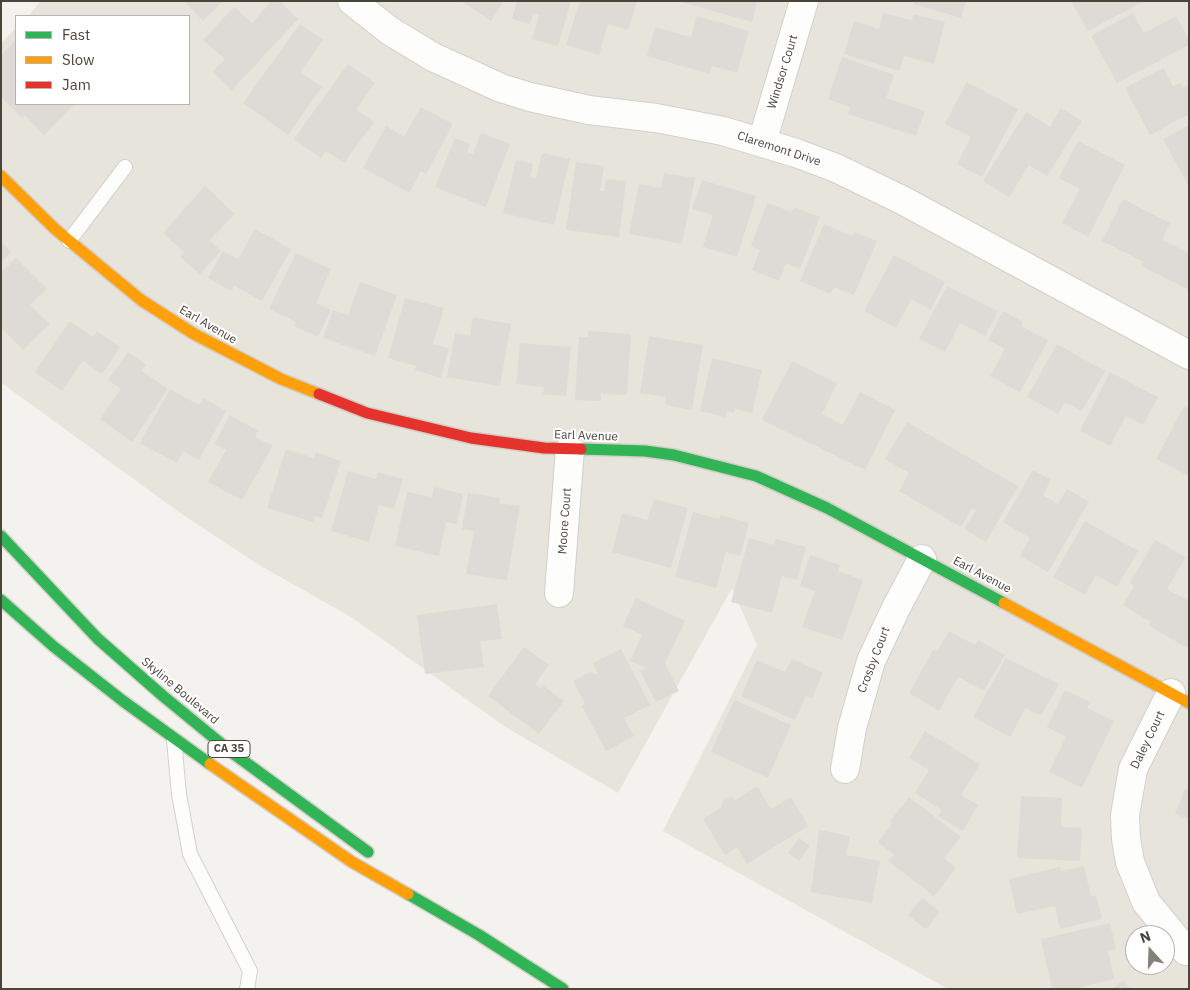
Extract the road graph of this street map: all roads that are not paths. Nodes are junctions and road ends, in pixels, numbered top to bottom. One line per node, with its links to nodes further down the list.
1 (352, 1): 3 (street, Claremont Drive)
2 (804, 1): 3 (street, Windsor Court)
3 (762, 142): 7 (street, Claremont Drive)
4 (125, 167): 6 (lane)
5 (1, 176): 6 (street, Earl Avenue)
6 (70, 241): 8 (street, Earl Avenue)
7 (1189, 355)
8 (570, 449): 10 (street, Earl Avenue); 11 (street, Moore Court)
9 (1, 536): 16 (street, Skyline Boulevard / CA 35)
10 (922, 559): 13 (street, Earl Avenue); 15 (street, Crosby Court)
11 (559, 593)
12 (1, 600): 14 (street, CA 35)
13 (1180, 698): 19 (street, Daley Court)
14 (174, 740): 18 (street, CA 35); 20 (lane)
15 (845, 769)
16 (375, 856)
17 (404, 878): 18 (street, CA 35)
18 (480, 935): 21 (street, CA 35)
19 (1186, 951)
20 (247, 989)
21 (563, 989)

